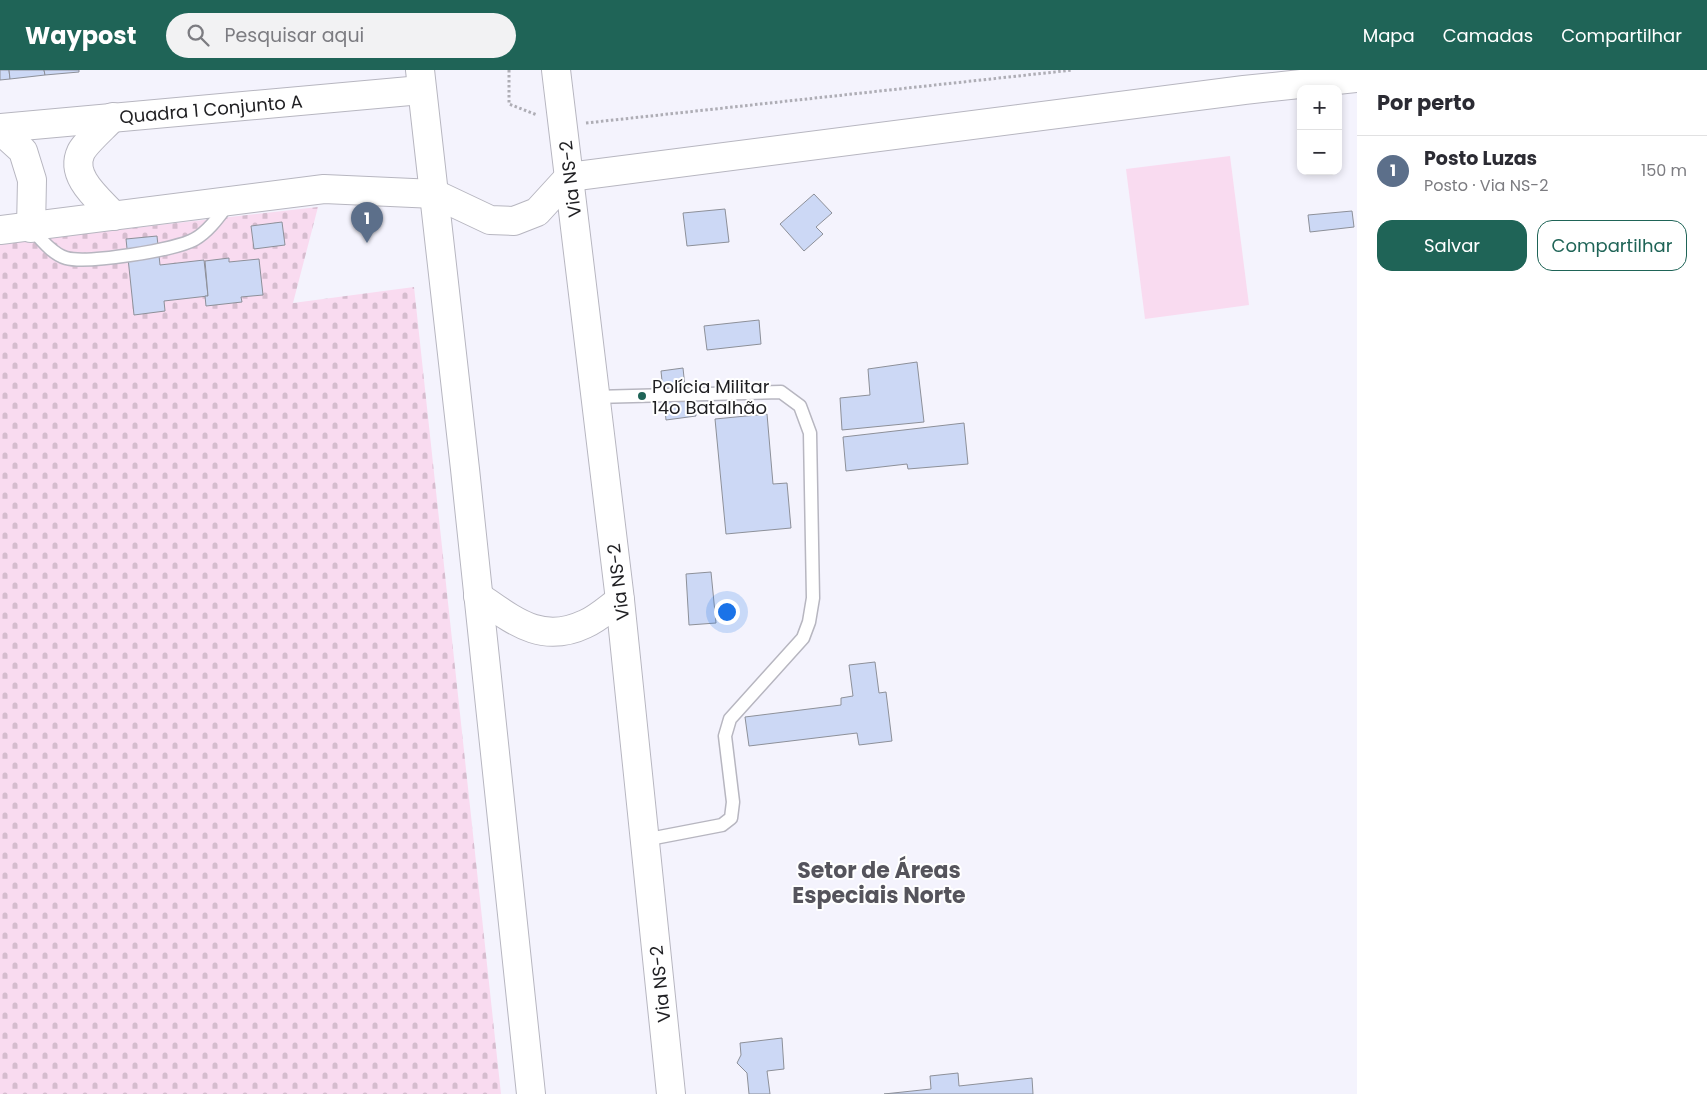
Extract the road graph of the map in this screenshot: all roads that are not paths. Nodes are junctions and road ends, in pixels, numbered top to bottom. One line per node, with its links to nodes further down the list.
1 (556, 70): 7 (street, Via NS-2)
2 (1357, 78): 4 (street)
3 (420, 80): 5 (street, Quadra 1 Conjunto A); 8 (street)
4 (1238, 80): 7 (street)
5 (113, 118): 6 (street, Quadra 1 Conjunto A); 10 (street)
6 (0, 129): 11 (street)
7 (570, 176): 8 (street); 13 (street, Via NS-2)
8 (435, 194): 9 (street); 14 (street)
9 (231, 201): 10 (street); 11 (lane)
10 (114, 216): 11 (street)
11 (31, 228): 12 (street)
12 (0, 230)
13 (595, 397): 15 (street, Via NS-2); 16 (lane)
14 (478, 596): 15 (street); 17 (street)
15 (620, 600): 16 (street, Via NS-2)
16 (644, 840): 18 (street, Via NS-2)
17 (531, 1094)
18 (671, 1094)

